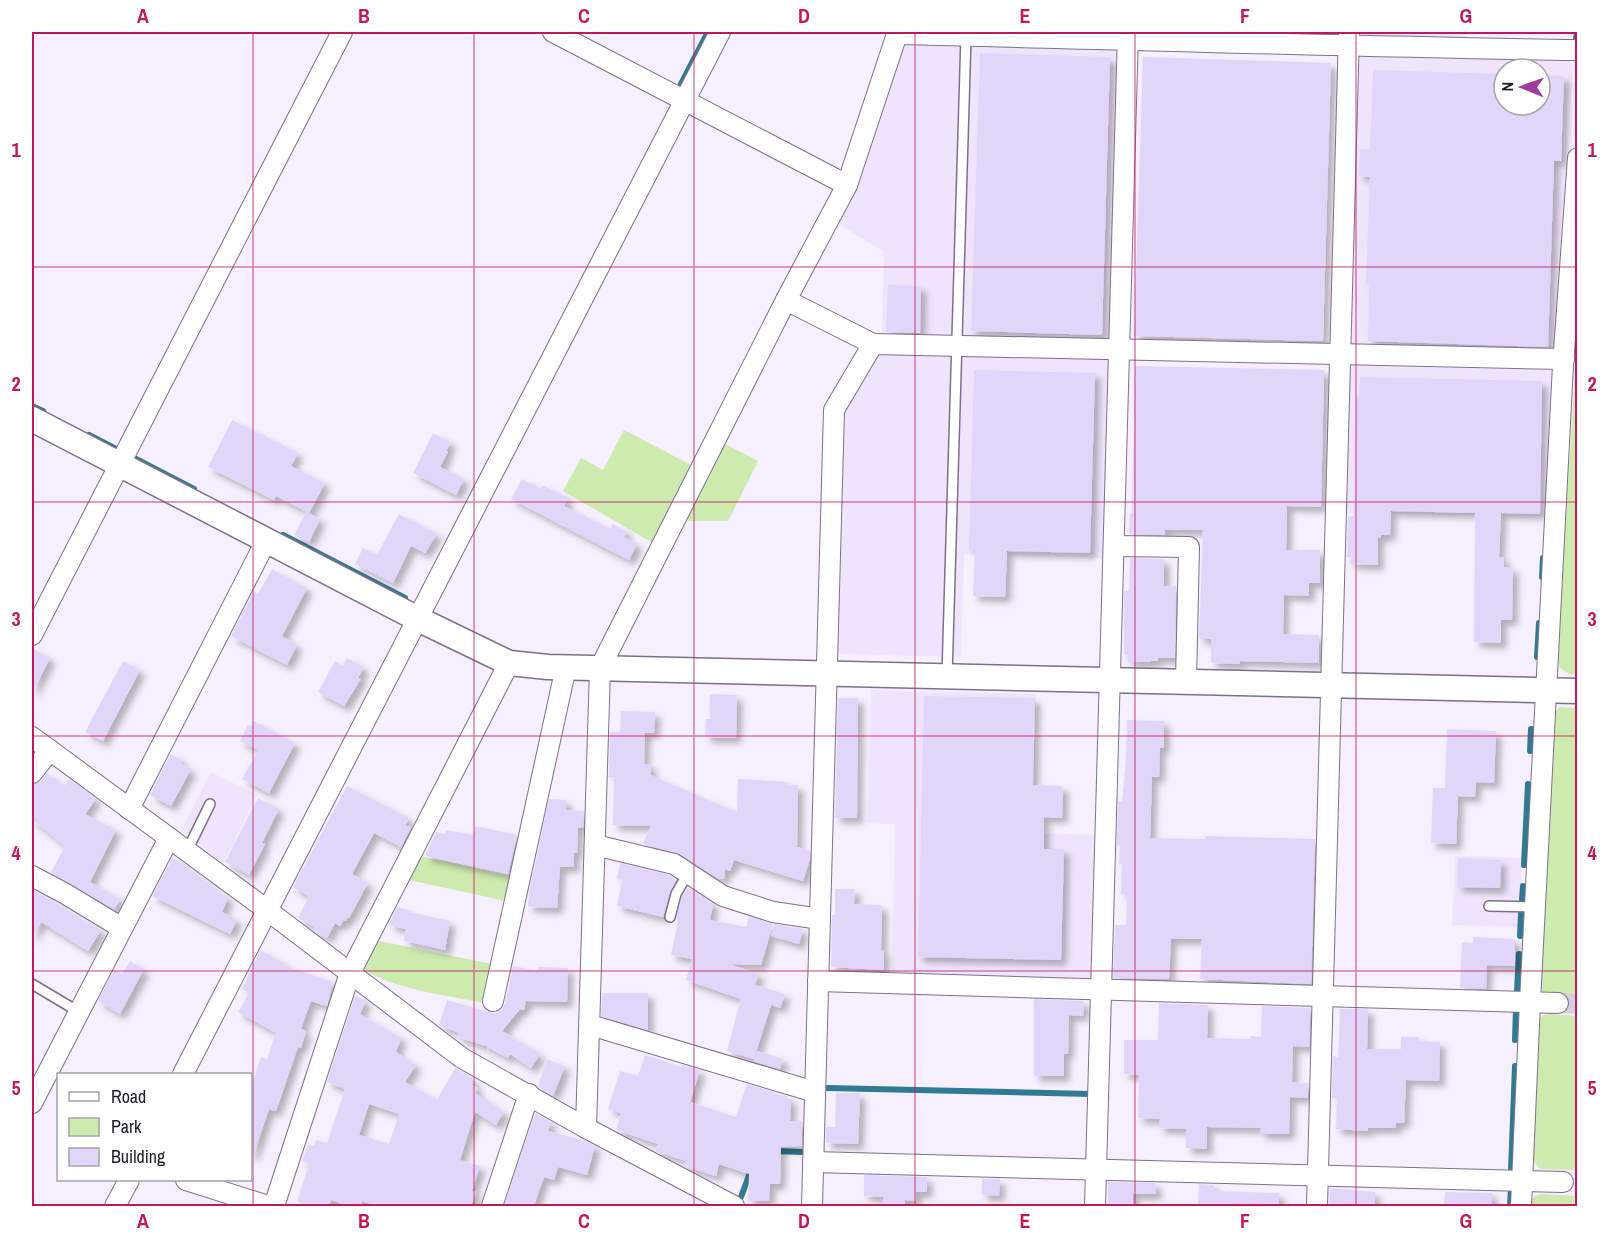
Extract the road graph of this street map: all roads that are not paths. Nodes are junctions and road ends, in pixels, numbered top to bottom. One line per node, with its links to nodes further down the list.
1 (342, 32): 19 (street)
2 (553, 32): 9 (street)
3 (720, 32): 9 (street)
4 (898, 33): 6 (street); 11 (street)
5 (1127, 35): 6 (street); 7 (street); 15 (street)
6 (966, 36): 14 (lane)
7 (1349, 39): 8 (street); 16 (street)
8 (1578, 50)
9 (684, 100): 11 (street); 22 (street)
10 (1578, 158): 17 (street)
11 (847, 185): 12 (street)
12 (786, 300): 13 (street); 26 (street)
13 (873, 344): 14 (street); 27 (street)
14 (956, 346): 15 (street); 28 (lane)
15 (1118, 350): 16 (street); 21 (street)
16 (1340, 354): 17 (street); 31 (street)
17 (1568, 363): 32 (street)
18 (32, 419): 19 (street)
19 (119, 465): 20 (street); 23 (street)
20 (266, 541): 22 (street); 38 (street)
21 (1114, 546): 29 (street); 30 (street)
22 (418, 619): 24 (street); 46 (street)
23 (32, 636)
24 (509, 663): 25 (street); 50 (street)
25 (566, 667): 26 (street); 55 (street)
26 (600, 668): 27 (street); 40 (street)
27 (827, 673): 28 (street); 48 (street)
28 (947, 676): 29 (street)
29 (1111, 680): 30 (street); 53 (street)
30 (1186, 682): 31 (street)
31 (1331, 686): 32 (street); 54 (street)
32 (1547, 691): 33 (street); 45 (street)
33 (1578, 691)
34 (32, 736): 35 (street)
35 (50, 750): 36 (street); 38 (street)
36 (32, 773)
37 (210, 804): 41 (lane)
38 (129, 809): 39 (street)
39 (169, 838): 41 (street); 49 (street)
40 (595, 845): 42 (street); 59 (street)
41 (186, 851): 46 (street)
42 (688, 873): 47 (lane); 48 (street)
43 (32, 876): 49 (street)
44 (1490, 906): 45 (lane)
45 (1535, 907): 56 (street)
46 (267, 910): 50 (street); 60 (street)
47 (670, 917)
48 (820, 919): 51 (street)
49 (122, 928): 58 (street)
50 (350, 973): 62 (street); 75 (street)
51 (818, 981): 53 (street); 61 (street)
52 (32, 984): 58 (lane)
53 (1102, 989): 54 (street); 66 (street)
54 (1322, 996): 56 (street); 67 (street)
55 (493, 1001)
56 (1530, 1002): 57 (street); 68 (street)
57 (1558, 1003)
58 (79, 1012): 63 (street)
59 (590, 1025): 61 (street); 64 (street)
60 (184, 1073)
61 (815, 1092): 65 (street)
62 (529, 1094): 64 (street); 76 (street)
63 (32, 1103)
64 (586, 1128): 72 (street)
65 (813, 1162): 66 (street); 78 (street)
66 (1096, 1169): 67 (street); 79 (street)
67 (1318, 1174): 68 (street); 80 (street)
68 (1522, 1179): 71 (street); 81 (street)
69 (128, 1181): 73 (street)
70 (192, 1181): 74 (street)
71 (1563, 1182)
72 (702, 1198): 77 (street)
73 (115, 1206)
74 (268, 1206)
75 (274, 1206)
76 (492, 1206)
77 (734, 1206)
78 (812, 1206)
79 (1095, 1206)
80 (1317, 1206)
81 (1521, 1206)

